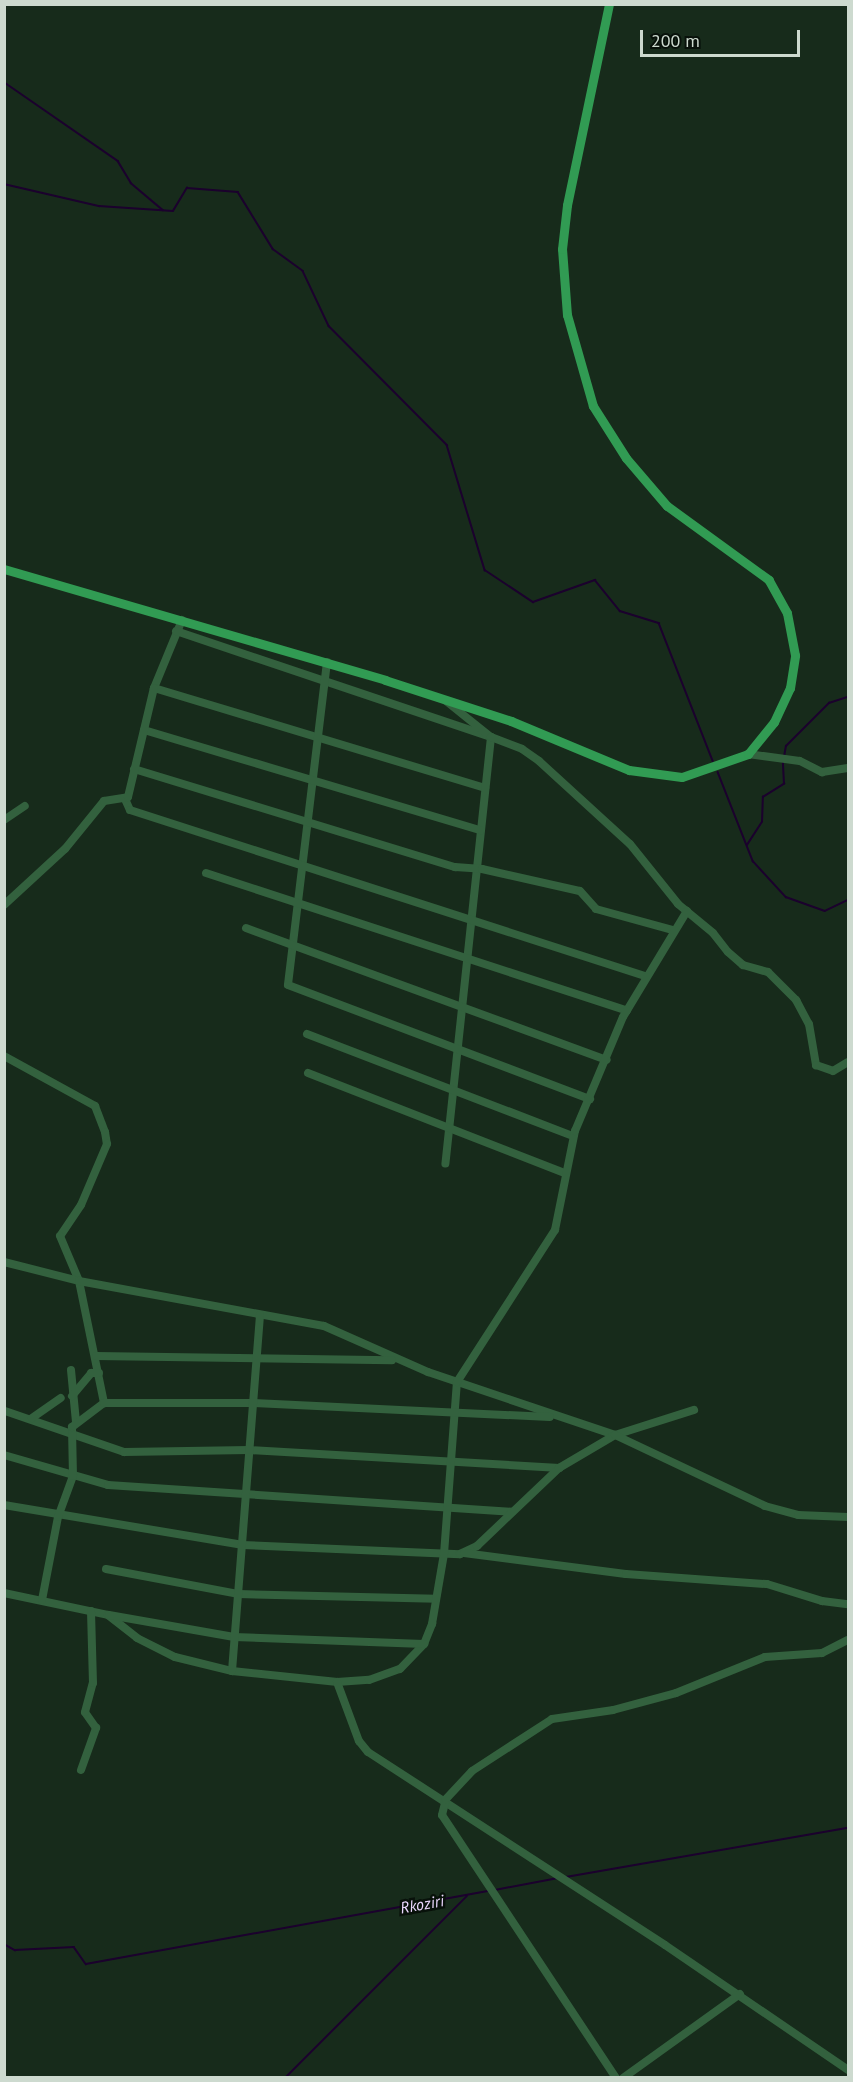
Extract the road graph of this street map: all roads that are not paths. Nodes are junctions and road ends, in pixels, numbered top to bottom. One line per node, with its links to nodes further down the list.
1 (609, 4): 12 (main road)
2 (4, 569): 3 (main road)
3 (182, 620): 4 (street); 5 (main road)
4 (176, 632): 6 (street); 7 (street)
5 (327, 662): 6 (street); 8 (main road)
6 (325, 681): 10 (street); 11 (street)
7 (154, 687): 9 (street); 10 (street)
8 (445, 700): 11 (street); 12 (main road)
9 (144, 730): 14 (street); 15 (street)
10 (317, 737): 15 (street); 16 (street)
11 (491, 737): 16 (street); 27 (street)
12 (748, 754): 13 (street)
13 (849, 768)
14 (134, 769): 17 (street); 20 (street)
15 (311, 780): 20 (street); 21 (street)
16 (484, 788): 21 (street)
17 (126, 799): 22 (street); 25 (street)
18 (25, 806): 19 (street)
19 (4, 820)
20 (306, 822): 22 (street); 23 (street)
21 (480, 830): 23 (street)
22 (301, 863): 26 (street); 28 (street)
23 (476, 869): 28 (street); 30 (street)
24 (206, 873): 26 (street)
25 (4, 905)
26 (297, 905): 31 (street); 32 (street)
27 (687, 911): 30 (street); 40 (street)
28 (471, 920): 32 (street); 33 (street)
29 (246, 928): 31 (street)
30 (672, 930): 33 (street)
31 (292, 944): 34 (street); 37 (street)
32 (466, 959): 34 (street); 35 (street)
33 (645, 976): 35 (street)
34 (462, 1005): 37 (street); 39 (street)
35 (627, 1011): 39 (street)
36 (307, 1034): 42 (street)
37 (457, 1050): 42 (street); 43 (street)
38 (4, 1056): 49 (street)
39 (607, 1060): 43 (street)
40 (849, 1062)
41 (308, 1073): 44 (street)
42 (453, 1089): 44 (street); 45 (street)
43 (590, 1099): 45 (street)
44 (449, 1130): 46 (street); 47 (street)
45 (573, 1136): 47 (street)
46 (445, 1164)
47 (565, 1173): 56 (street)
48 (4, 1262): 49 (street)
49 (79, 1281): 50 (street); 51 (street)
50 (260, 1315): 52 (street); 53 (street)
51 (96, 1356): 52 (street); 55 (street)
52 (256, 1356): 53 (street); 60 (street)
53 (396, 1360): 56 (street)
54 (71, 1370): 57 (street)
55 (99, 1373): 57 (street); 59 (street)
56 (458, 1382): 63 (street); 64 (street)
57 (72, 1396): 66 (street)
58 (61, 1398): 65 (street)
59 (104, 1403): 60 (street); 66 (street)
60 (252, 1403): 63 (street); 69 (street)
61 (694, 1410): 68 (street)
62 (5, 1411): 65 (street)
63 (454, 1416): 64 (street); 71 (street)
64 (552, 1417): 68 (street)
65 (32, 1418): 67 (street)
66 (76, 1422): 67 (street)
67 (72, 1432): 69 (street); 73 (street)
68 (615, 1435): 72 (street); 79 (street)
69 (249, 1450): 71 (street); 74 (street)
70 (4, 1455): 73 (street)
71 (452, 1461): 72 (street); 76 (street)
72 (559, 1468): 77 (street)
73 (73, 1476): 74 (street); 78 (street)
74 (244, 1496): 76 (street); 80 (street)
75 (4, 1505): 78 (street)
76 (448, 1507): 77 (street); 82 (street)
77 (512, 1512): 81 (street)
78 (58, 1517): 80 (street); 87 (street)
79 (849, 1517)
80 (242, 1545): 82 (street); 85 (street)
81 (464, 1553): 82 (street); 88 (street)
82 (444, 1554): 86 (street)
83 (106, 1569): 85 (street)
84 (4, 1593): 87 (street)
85 (238, 1594): 86 (street); 91 (street)
86 (436, 1599): 93 (street)
87 (42, 1600): 89 (street)
88 (849, 1604)
89 (91, 1611): 90 (street); 96 (street)
90 (108, 1615): 91 (street); 94 (street)
91 (234, 1637): 93 (street); 94 (street)
92 (849, 1640): 97 (street)
93 (424, 1644): 95 (street)
94 (232, 1671): 95 (street)
95 (337, 1682): 97 (street)
96 (81, 1770)
97 (446, 1799): 98 (street); 100 (street)
98 (740, 1994): 99 (street); 101 (street)
99 (849, 2070)
100 (616, 2078)
101 (623, 2078)

